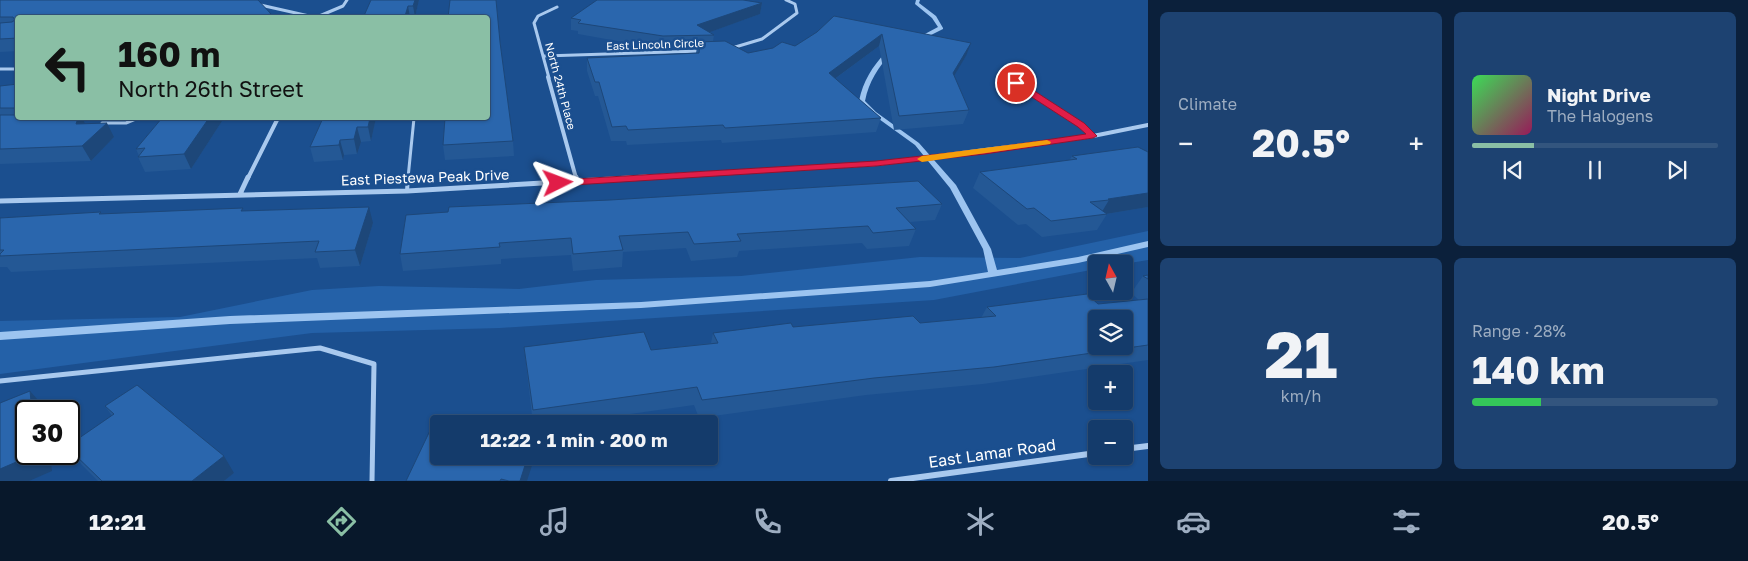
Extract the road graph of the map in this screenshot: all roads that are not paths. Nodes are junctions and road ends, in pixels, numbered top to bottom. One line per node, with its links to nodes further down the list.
1 (347, 0): 6 (street)
2 (786, 0): 7 (street)
3 (248, 2): 5 (street)
4 (557, 7): 9 (street, North 24th Place)
5 (309, 15)
6 (323, 15)
7 (728, 49)
8 (710, 51): 9 (street, East Lincoln Circle)
9 (544, 56): 19 (street, North 24th Place)
10 (15, 69): 11 (street)
11 (0, 70)
12 (1016, 83): 18 (street)
13 (133, 120): 16 (lane)
14 (277, 120): 21 (street)
15 (414, 120): 20 (lane)
16 (97, 124)
17 (1148, 125): 18 (street, East Piestewa Peak Drive)
18 (1093, 136): 19 (street, East Piestewa Peak Drive)
19 (577, 182): 20 (street, East Piestewa Peak Drive)
20 (407, 191): 21 (street, East Piestewa Peak Drive)
21 (240, 194): 22 (street, East Piestewa Peak Drive)
22 (0, 201)
23 (0, 382): 27 (lane)
24 (1148, 446): 25 (street)
25 (1133, 448)
26 (1088, 454): 28 (street, East Lamar Road)
27 (372, 481)
28 (891, 481)

